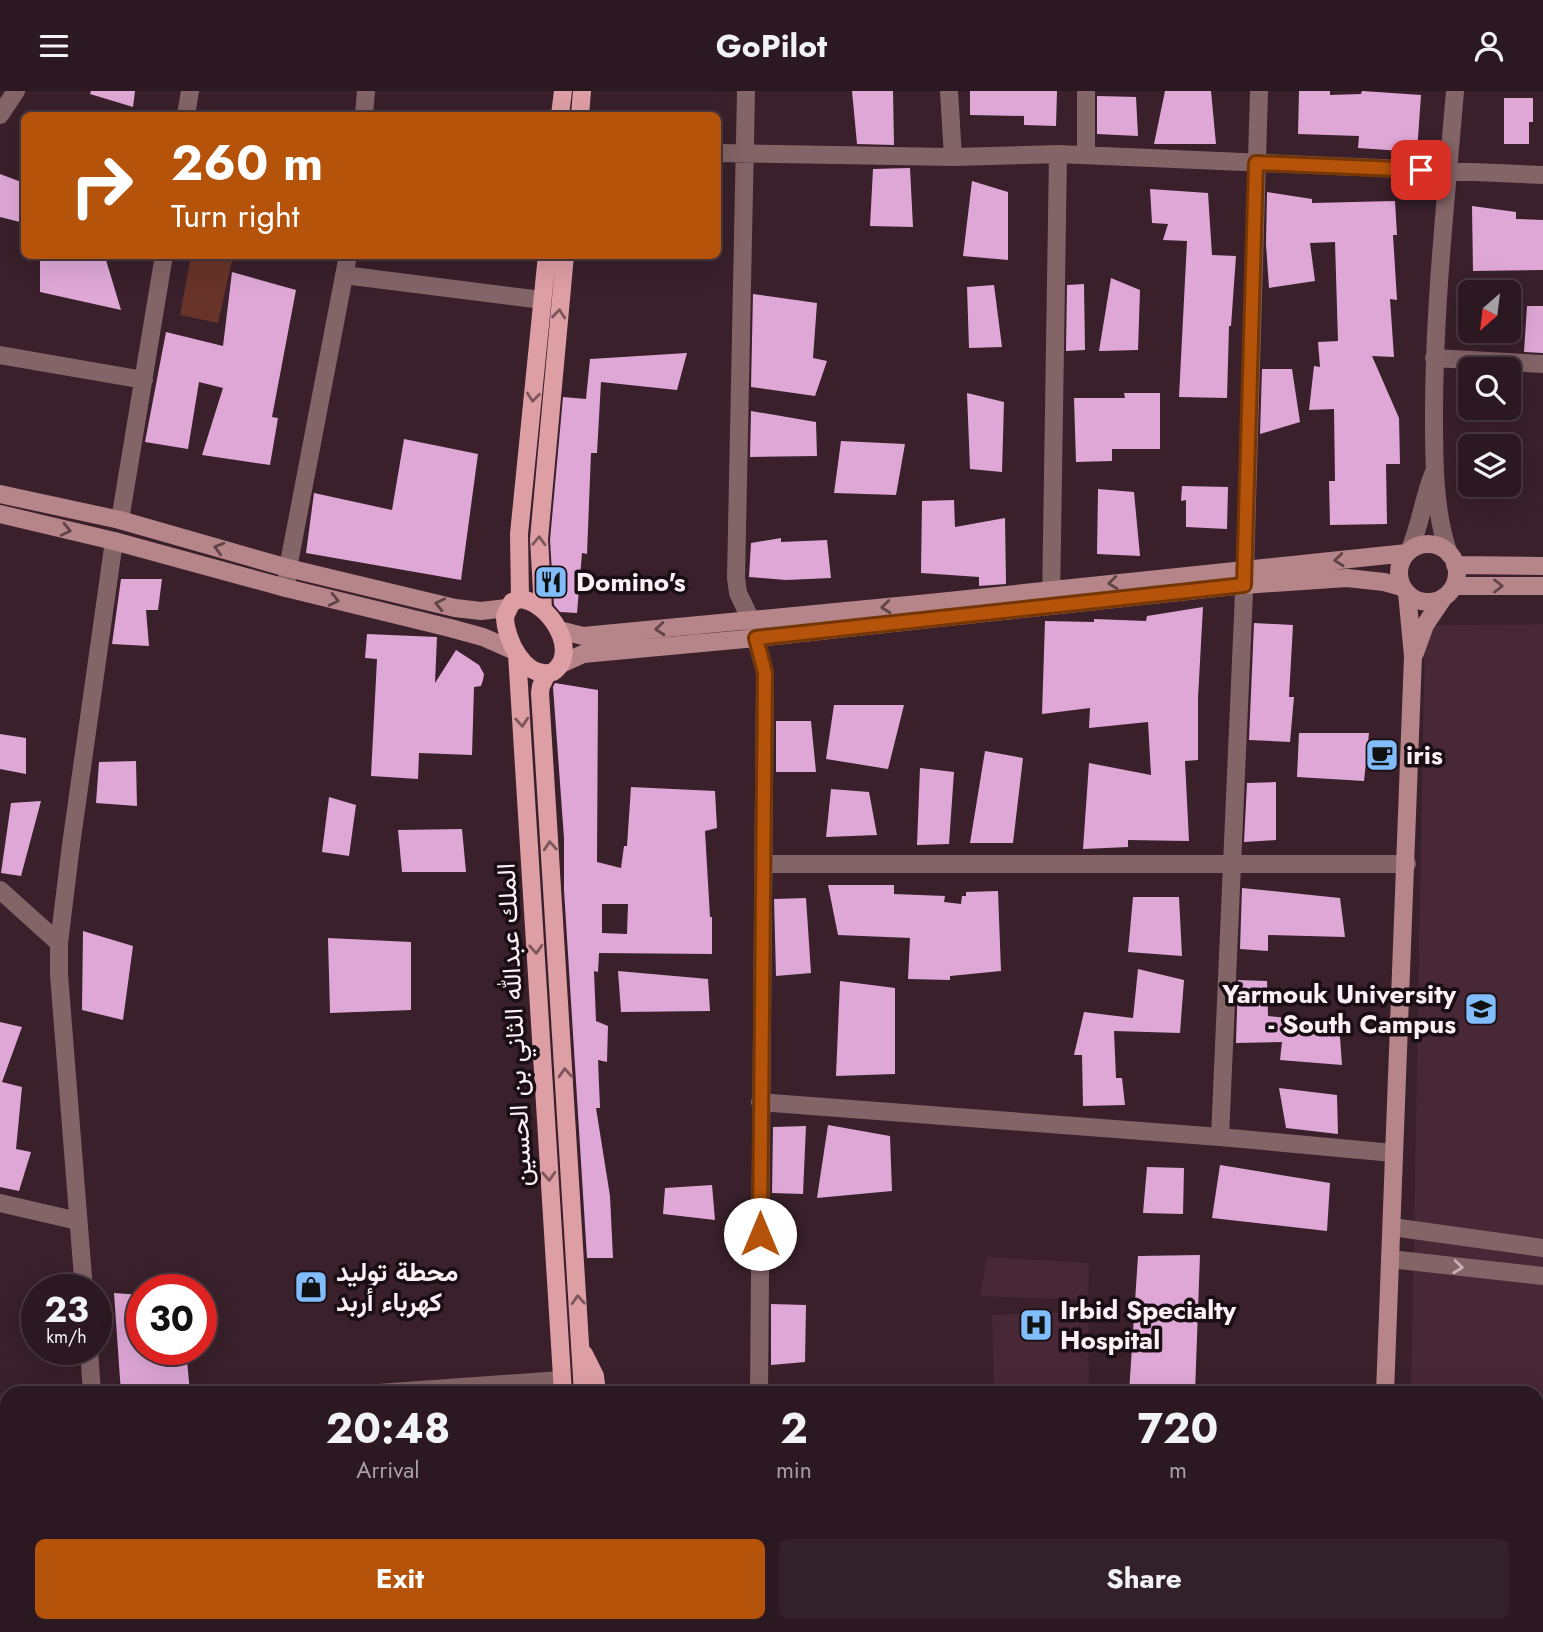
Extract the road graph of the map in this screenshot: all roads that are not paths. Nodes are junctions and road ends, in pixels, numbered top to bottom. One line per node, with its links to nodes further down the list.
1 (16, 91): 15 (street)
2 (190, 91): 11 (street)
3 (366, 91): 12 (street)
4 (563, 91): 13 (main road)
5 (582, 91): 14 (main road)
6 (746, 91): 18 (street)
7 (949, 91): 20 (street)
8 (1086, 91): 19 (street)
9 (1259, 91): 21 (street)
10 (1455, 91): 22 (street)
11 (186, 112)
12 (364, 112)
13 (560, 112)
14 (580, 112)
15 (0, 115)
16 (721, 153): 18 (street)
17 (1058, 153): 19 (street); 20 (street); 48 (street)
18 (744, 154): 20 (street); 51 (street)
19 (1086, 155): 21 (street)
20 (953, 157)
21 (1256, 163): 22 (street); 43 (street)
22 (1448, 171): 23 (street); 31 (street)
23 (1543, 176)
24 (163, 259): 33 (street)
25 (347, 259): 28 (street)
26 (547, 259): 29 (main road)
27 (565, 259): 50 (main road, one-way to 27)
28 (344, 275): 29 (street); 42 (street)
29 (542, 300): 49 (main road, one-way to 49)
30 (0, 355): 33 (street)
31 (1434, 358): 32 (street); 34 (street)
32 (1543, 364)
33 (144, 380): 37 (street)
34 (1434, 472): 39 (street); 40 (street)
35 (0, 494): 37 (street)
36 (0, 514): 38 (street, one-way to 38)
37 (120, 520): 42 (street, one-way to 37)
38 (114, 541): 45 (street); 61 (street)
39 (1408, 552): 40 (street); 43 (street, one-way to 43); 46 (street)
40 (1452, 559): 41 (street); 47 (street)
41 (1543, 566)
42 (288, 568): 45 (street); 49 (street, one-way to 42)
43 (1245, 578): 46 (street); 48 (street); 58 (street)
44 (1543, 586): 47 (street, one-way to 44)
45 (286, 588): 54 (street, one-way to 54)
46 (1404, 590): 47 (street); 55 (street)
47 (1449, 592): 55 (street)
48 (1051, 598): 51 (street, one-way to 51); 53 (street)
49 (513, 604): 50 (main road); 54 (main road)
50 (543, 609): 52 (main road)
51 (751, 620): 52 (street, one-way to 52); 53 (street)
52 (559, 630): 56 (main road)
53 (756, 638): 56 (street); 57 (street)
54 (516, 653): 56 (main road); 77 (main road, الملك عبدالله الثاني بن الحسين, one-way to 77)
55 (1413, 656): 59 (street)
56 (554, 669): 74 (main road, الملك عبدالله الثاني بن الحسين, one-way to 56)
57 (762, 864): 58 (street); 62 (street)
58 (1230, 864): 59 (street); 63 (street)
59 (1407, 864): 64 (street)
60 (0, 890): 61 (street)
61 (60, 943): 66 (street)
62 (760, 1102): 63 (street); 80 (street)
63 (1220, 1137): 64 (street)
64 (1393, 1153): 67 (street)
65 (0, 1203): 66 (street)
66 (79, 1221): 72 (street)
67 (1392, 1227): 68 (street); 70 (street)
68 (1496, 1242): 69 (street); 71 (street)
69 (1543, 1248)
70 (1390, 1259): 71 (street, one-way to 71); 81 (street)
71 (1494, 1270): 73 (street)
72 (83, 1274)
73 (1543, 1276)
74 (581, 1349): 78 (main road, الملك عبدالله الثاني بن الحسين); 79 (main road)
75 (90, 1365): 76 (street)
76 (92, 1386)
77 (562, 1386)
78 (583, 1386)
79 (596, 1386)
80 (758, 1386)
81 (1385, 1386)

